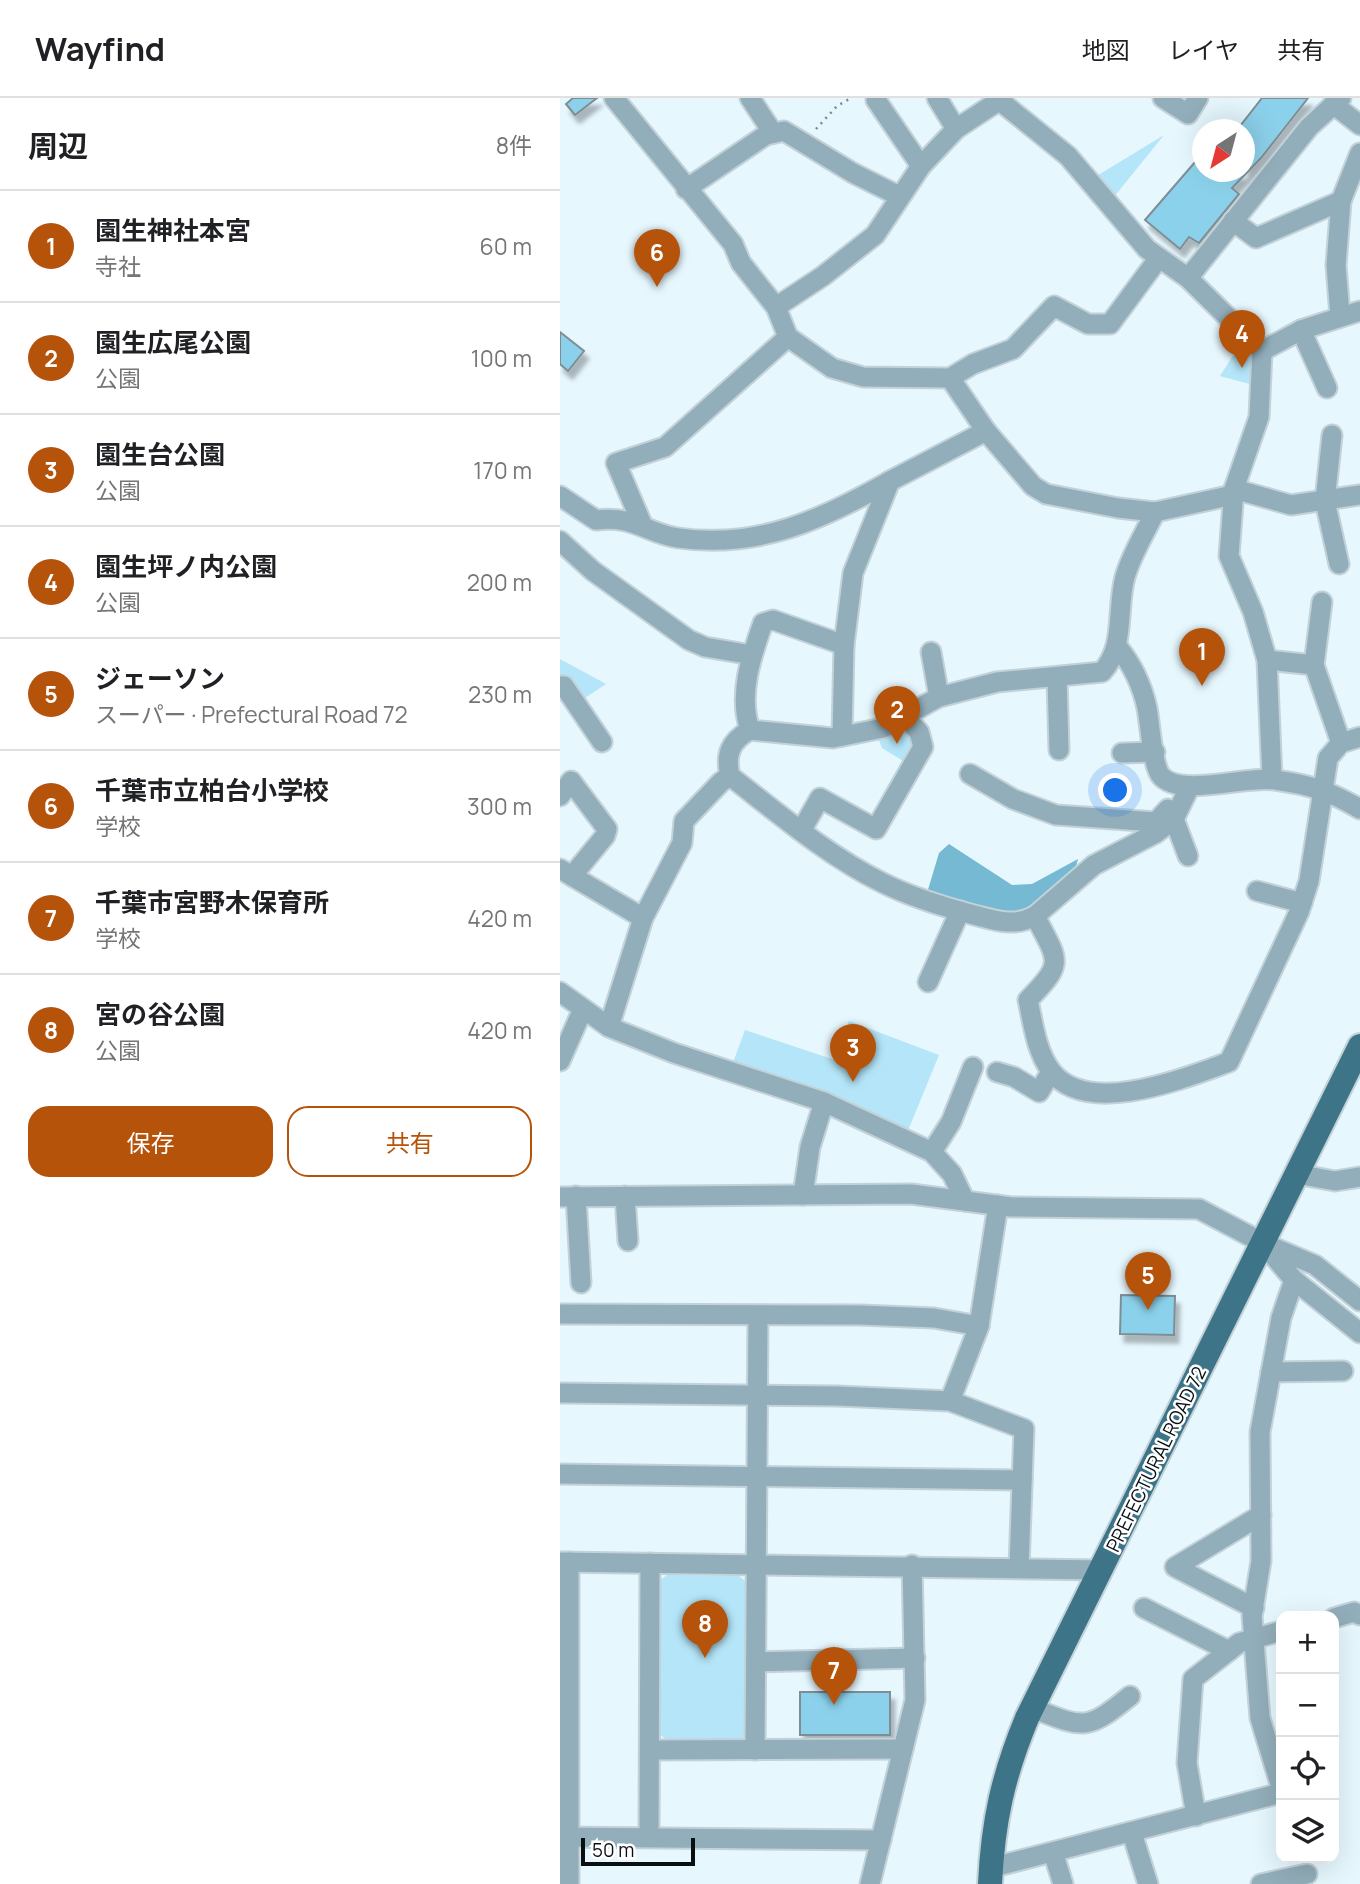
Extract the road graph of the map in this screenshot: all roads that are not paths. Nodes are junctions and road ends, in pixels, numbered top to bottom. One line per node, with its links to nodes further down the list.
1 (614, 98): 14 (street)
2 (750, 98): 11 (street)
3 (937, 98): 10 (street)
4 (1163, 98): 5 (street)
5 (1198, 98)
6 (1002, 99): 10 (street); 18 (street)
7 (876, 100): 13 (street)
8 (1337, 101): 9 (street); 17 (street)
9 (1360, 125)
10 (956, 129): 13 (street)
11 (773, 133): 14 (street); 15 (street)
12 (1360, 153): 16 (street)
13 (921, 166): 15 (street)
14 (686, 189): 20 (street)
15 (899, 196): 20 (street)
16 (1341, 201): 17 (street); 22 (street)
17 (1233, 221): 19 (street)
18 (1158, 259): 19 (street); 26 (street)
19 (1188, 278): 25 (street)
20 (776, 307): 24 (street)
21 (1360, 311): 22 (street)
22 (1340, 316): 23 (street)
23 (1301, 330): 25 (street); 27 (street)
24 (788, 337): 26 (street); 36 (street)
25 (1262, 351): 31 (street)
26 (950, 378): 28 (street)
27 (1327, 388)
28 (986, 431): 30 (street); 35 (street)
29 (1332, 435): 34 (street)
30 (890, 481): 36 (street); 40 (street)
31 (1234, 492): 34 (street); 35 (street); 44 (street)
32 (1360, 495): 34 (street)
33 (560, 496): 36 (street)
34 (1325, 501): 38 (street)
35 (1155, 512): 41 (street)
36 (642, 524)
37 (560, 541): 43 (street)
38 (1339, 564)
39 (1322, 602): 45 (street)
40 (844, 645): 43 (street); 51 (street)
41 (1117, 646): 46 (street); 55 (street)
42 (931, 652): 48 (street)
43 (752, 655): 50 (street)
44 (1267, 660): 45 (street); 59 (street)
45 (1314, 665): 52 (street)
46 (1057, 677): 48 (street); 54 (street)
47 (560, 686): 53 (street)
48 (939, 697): 49 (street)
49 (905, 717): 51 (street); 65 (street)
50 (750, 730): 51 (street); 58 (street)
51 (842, 736)
52 (1351, 740): 61 (street)
53 (602, 742)
54 (1059, 750)
55 (1155, 752): 56 (street); 60 (street)
56 (1122, 753)
57 (970, 774): 60 (street)
58 (730, 776): 65 (street); 72 (street)
59 (1272, 779): 60 (street); 61 (street)
60 (1186, 787): 64 (street)
61 (1324, 789): 63 (street); 69 (street)
62 (560, 796): 67 (street)
63 (1360, 809)
64 (1174, 819): 66 (street); 71 (street)
65 (801, 831): 70 (street)
66 (1188, 856)
67 (566, 872): 72 (street)
68 (1257, 891): 69 (street)
69 (1302, 903): 81 (street)
70 (960, 912): 71 (street); 73 (street)
71 (1035, 916): 81 (street)
72 (643, 918): 76 (street)
73 (928, 982)
74 (560, 992): 75 (street)
75 (583, 1009): 76 (street); 78 (street)
76 (609, 1027): 82 (street)
77 (1360, 1046): 84 (main road, PREFECTURAL ROAD 72)
78 (560, 1061)
79 (973, 1067): 83 (street)
80 (997, 1072): 81 (street)
81 (1051, 1072)
82 (824, 1102): 83 (street); 86 (street)
83 (932, 1153): 89 (street)
84 (1296, 1174): 85 (street); 92 (main road, PREFECTURAL ROAD 72)
85 (1360, 1177)
86 (803, 1195): 87 (street); 89 (street)
87 (625, 1196): 88 (street); 91 (street)
88 (568, 1197): 94 (street)
89 (965, 1201): 90 (street)
90 (998, 1205): 92 (street); 98 (street)
91 (628, 1241)
92 (1262, 1243): 93 (street); 95 (street); 114 (main road, PREFECTURAL ROAD 72)
93 (1294, 1280): 99 (street); 101 (street)
94 (581, 1283)
95 (1360, 1301)
96 (560, 1314): 97 (street)
97 (758, 1316): 98 (street); 103 (street)
98 (979, 1326): 104 (street)
99 (1360, 1333)
100 (1343, 1371): 101 (street)
101 (1271, 1372): 108 (street)
102 (560, 1393): 103 (street)
103 (757, 1396): 104 (street); 106 (street)
104 (950, 1401): 107 (street)
105 (560, 1474): 106 (street)
106 (757, 1475): 107 (street); 111 (street)
107 (1022, 1480): 113 (street)
108 (1261, 1515): 116 (street); 116 (street)
109 (564, 1562): 110 (street); 134 (street)
110 (650, 1563): 111 (street); 127 (street)
111 (756, 1564): 112 (street); 123 (street)
112 (912, 1565): 113 (street); 122 (street)
113 (1019, 1567): 114 (street)
114 (1102, 1570): 125 (main road, PREFECTURAL ROAD 72)
115 (1144, 1608): 121 (street)
116 (1254, 1608): 120 (street)
117 (1360, 1615): 118 (street)
118 (1339, 1616)
119 (1276, 1632): 120 (street)
120 (1255, 1638): 121 (street); 129 (street)
121 (1229, 1651): 131 (street)
122 (915, 1658): 123 (street); 126 (street)
123 (756, 1662): 128 (street)
124 (1130, 1696): 125 (street)
125 (1032, 1709): 138 (main road, PREFECTURAL ROAD 72)
126 (903, 1749): 128 (street); 135 (street)
127 (650, 1750): 128 (street); 133 (street)
128 (755, 1750)
129 (1276, 1771)
130 (1276, 1794): 131 (street)
131 (1196, 1816): 132 (street)
132 (1132, 1833): 136 (street); 142 (street)
133 (649, 1836): 134 (street); 135 (street)
134 (564, 1837): 139 (street)
135 (881, 1840): 140 (street)
136 (1053, 1852): 138 (street); 141 (street)
137 (1307, 1872): 143 (street)
138 (990, 1876)
139 (569, 1884)
140 (870, 1884)
141 (1063, 1884)
142 (1148, 1884)
143 (1261, 1884)

